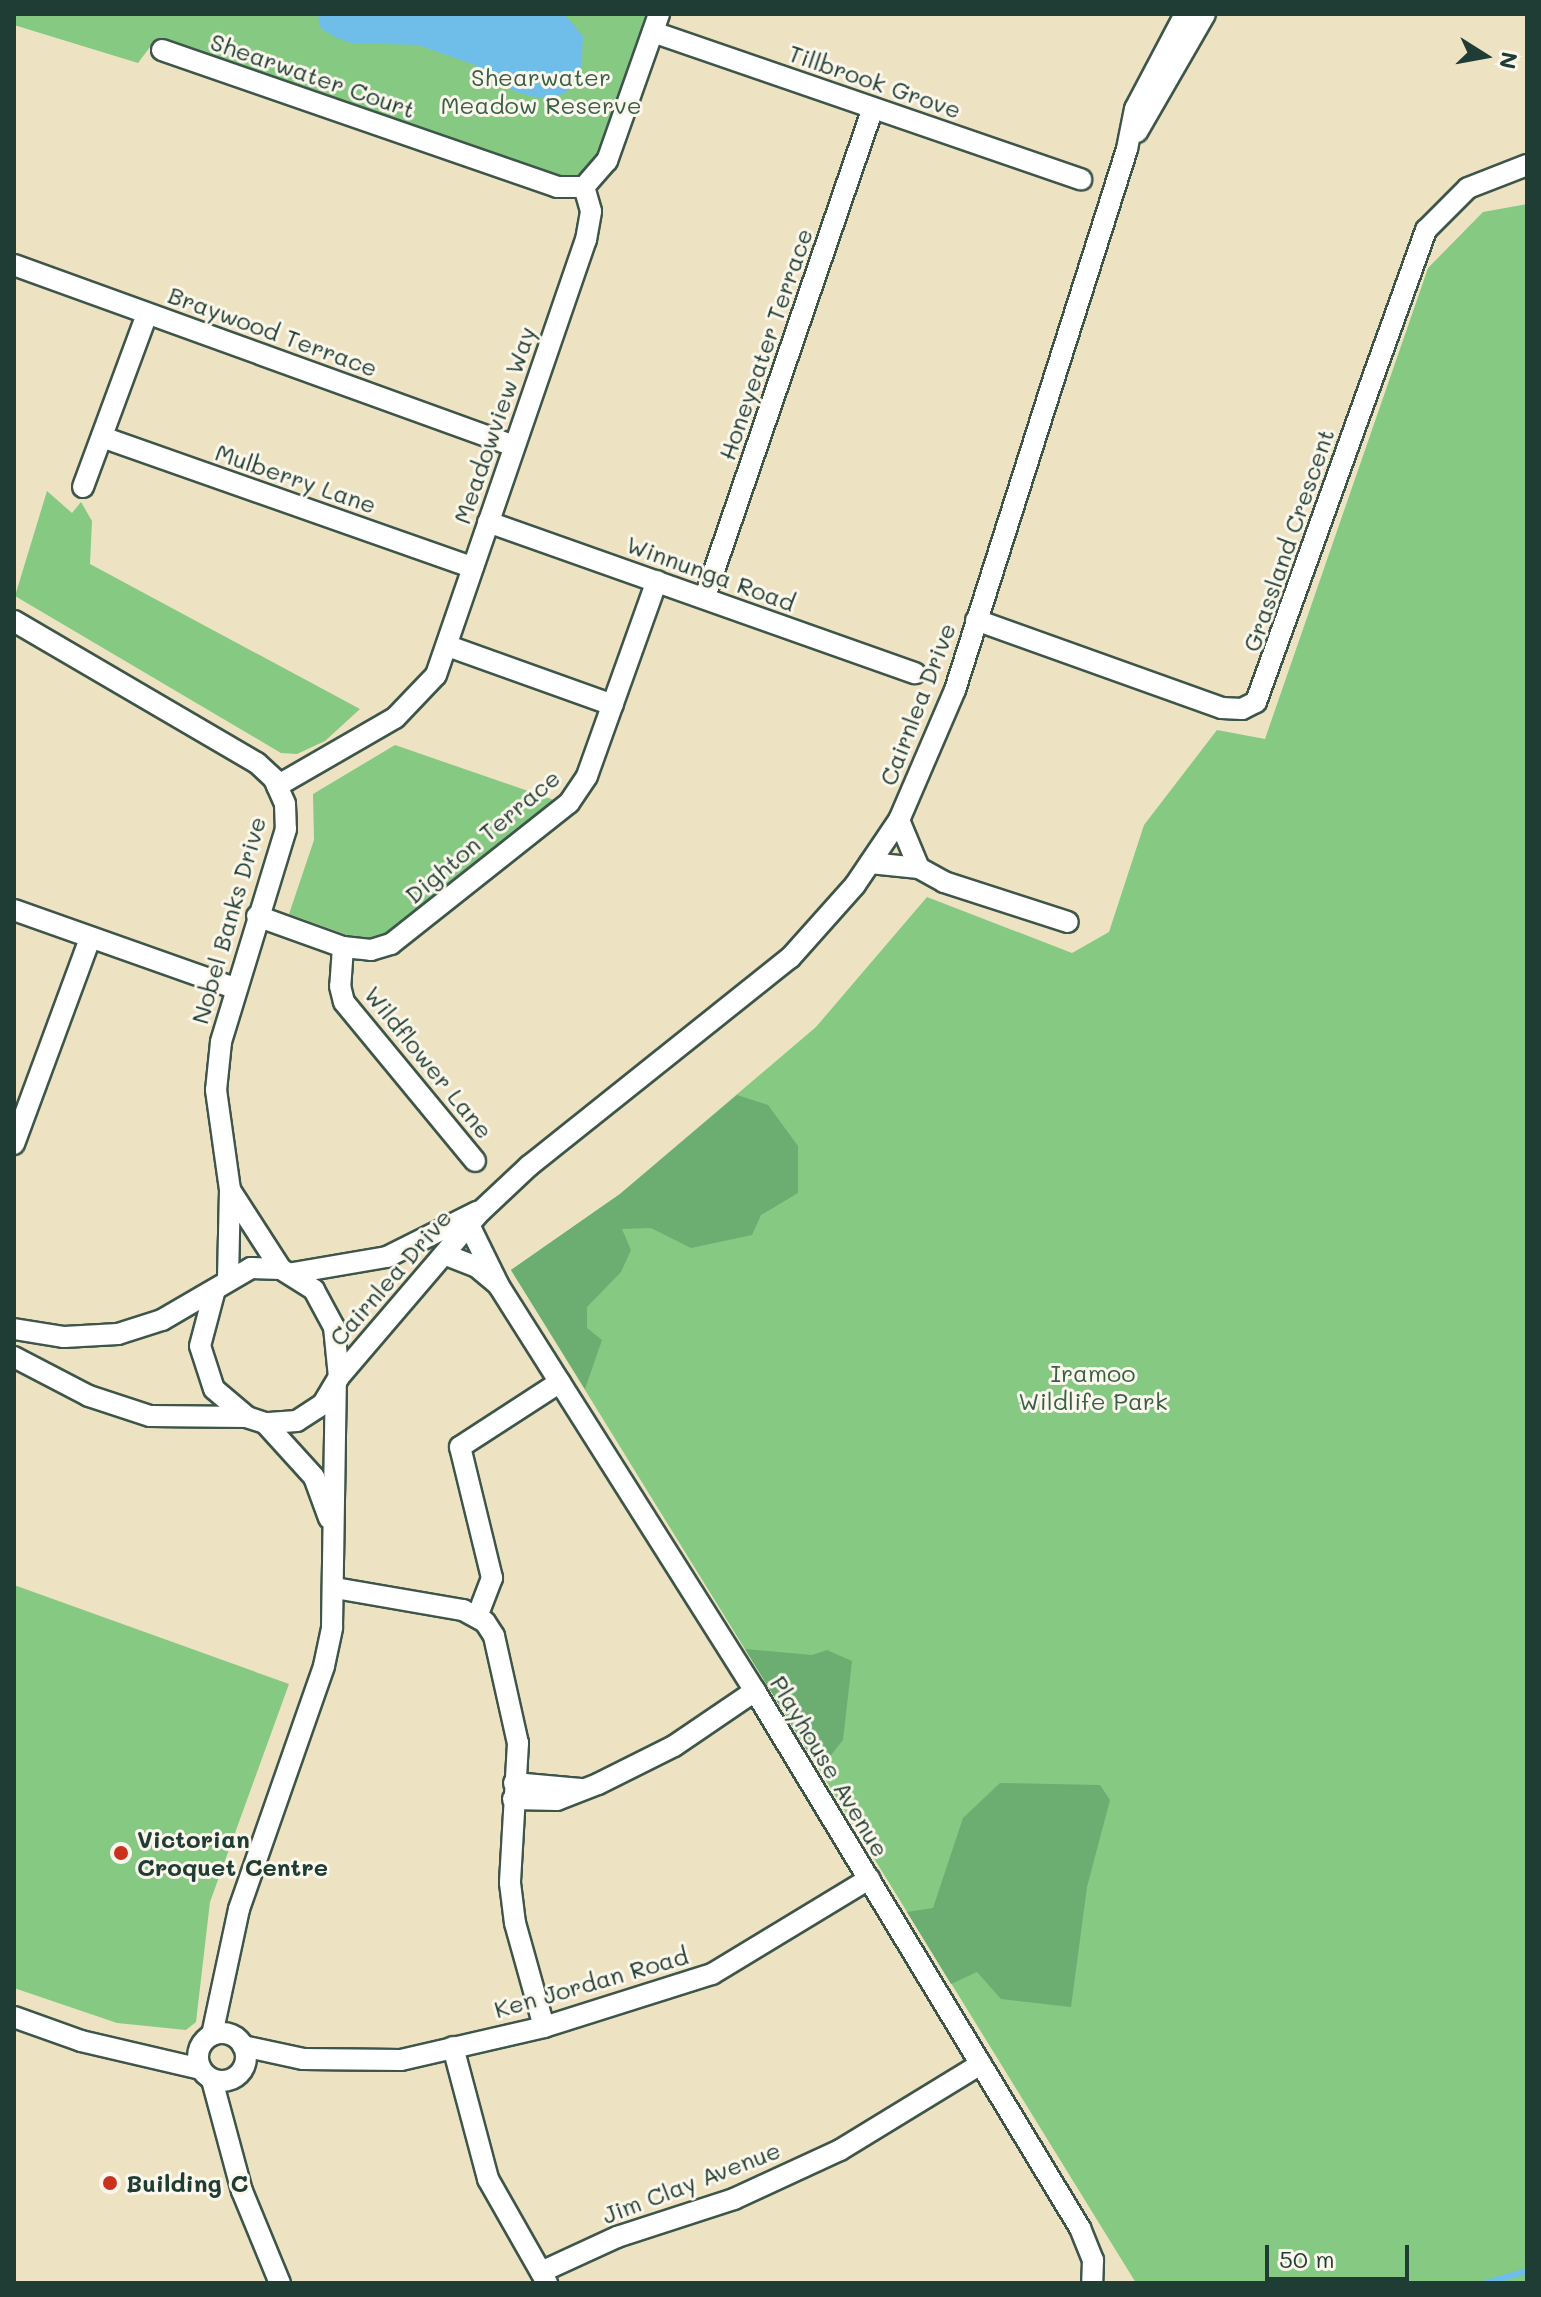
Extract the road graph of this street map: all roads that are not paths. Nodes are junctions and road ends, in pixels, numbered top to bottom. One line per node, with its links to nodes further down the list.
1 (1185, 14): 6 (street, Cairnlea Drive)
2 (1205, 14): 6 (street, Cairnlea Drive)
3 (656, 23): 5 (street, Tillbrook Grove); 9 (street)
4 (162, 50): 9 (street, Shearwater Court)
5 (873, 108): 8 (street, Tillbrook Grove); 18 (street, Honeyeater Terrace)
6 (1127, 149): 19 (street, Cairnlea Drive)
7 (1527, 165): 19 (street, Grassland Crescent)
8 (1081, 179)
9 (584, 187): 13 (street, Meadowview Way)
10 (14, 265): 11 (street, Braywood Terrace)
11 (147, 314): 12 (street); 13 (street, Braywood Terrace)
12 (102, 437): 14 (street); 16 (street, Mulberry Lane)
13 (514, 446): 15 (street, Meadowview Way)
14 (83, 487)
15 (488, 522): 16 (street, Meadowview Way); 17 (street, Winnunga Road)
16 (473, 568): 21 (street, Meadowview Way)
17 (657, 581): 18 (street, Winnunga Road); 23 (street, Dighton Terrace)
18 (705, 597): 22 (street, Winnunga Road)
19 (976, 620): 25 (street, Cairnlea Drive)
20 (14, 621): 24 (street, Nobel Banks Drive)
21 (448, 646): 23 (street); 24 (street, Meadowview Way)
22 (915, 673)
23 (613, 705): 32 (street, Dighton Terrace)
24 (277, 786): 29 (street, Nobel Banks Drive)
25 (899, 820): 26 (street, Cairnlea Drive); 27 (street)
26 (870, 863): 27 (street); 37 (street, Cairnlea Drive)
27 (919, 868): 30 (street)
28 (14, 910): 31 (street)
29 (257, 916): 32 (street, Dighton Terrace); 33 (street, Nobel Banks Drive)
30 (1068, 922)
31 (90, 938): 33 (street); 34 (street)
32 (343, 947): 35 (street, Wildflower Lane)
33 (234, 988): 36 (street, Nobel Banks Drive)
34 (14, 1144)
35 (475, 1161)
36 (230, 1190): 39 (street, Nobel Banks Drive); 40 (street, Nobel Banks Drive)
37 (475, 1218): 38 (street, Cairnlea Drive); 39 (street, Cairnlea Drive); 41 (street, Playhouse Avenue)
38 (446, 1255): 41 (street, Playhouse Avenue); 44 (street, Cairnlea Drive)
39 (287, 1271): 40 (street); 44 (street)
40 (221, 1286): 42 (street); 46 (street)
41 (499, 1286): 45 (street, Playhouse Avenue)
42 (14, 1329)
43 (14, 1357): 46 (street)
44 (337, 1381): 46 (street); 47 (street)
45 (560, 1382): 49 (street); 50 (street, Playhouse Avenue)
46 (256, 1420): 47 (street)
47 (333, 1530): 48 (street)
48 (335, 1588): 49 (street); 53 (street)
49 (477, 1617): 51 (street)
50 (755, 1691): 51 (street); 52 (street, Playhouse Avenue)
51 (514, 1791): 55 (street)
52 (869, 1879): 55 (street, Ken Jordan Road); 61 (street, Playhouse Avenue)
53 (225, 1983): 56 (street); 57 (street)
54 (14, 2017): 59 (street)
55 (544, 2027): 58 (street, Ken Jordan Road)
56 (206, 2040): 57 (street, Ken Jordan Road); 59 (street); 62 (street)
57 (238, 2041): 60 (street, Ken Jordan Road); 63 (street)
58 (453, 2047): 60 (street, Ken Jordan Road); 65 (street)
59 (157, 2057): 62 (street)
60 (303, 2059): 63 (street, Ken Jordan Road)
61 (981, 2064): 65 (street, Jim Clay Avenue); 67 (street, Playhouse Avenue)
62 (206, 2074): 63 (street, Ken Jordan Road); 64 (street)
63 (238, 2074): 64 (street)
64 (229, 2129): 66 (street)
65 (544, 2277)
66 (280, 2283)
67 (1092, 2283)

